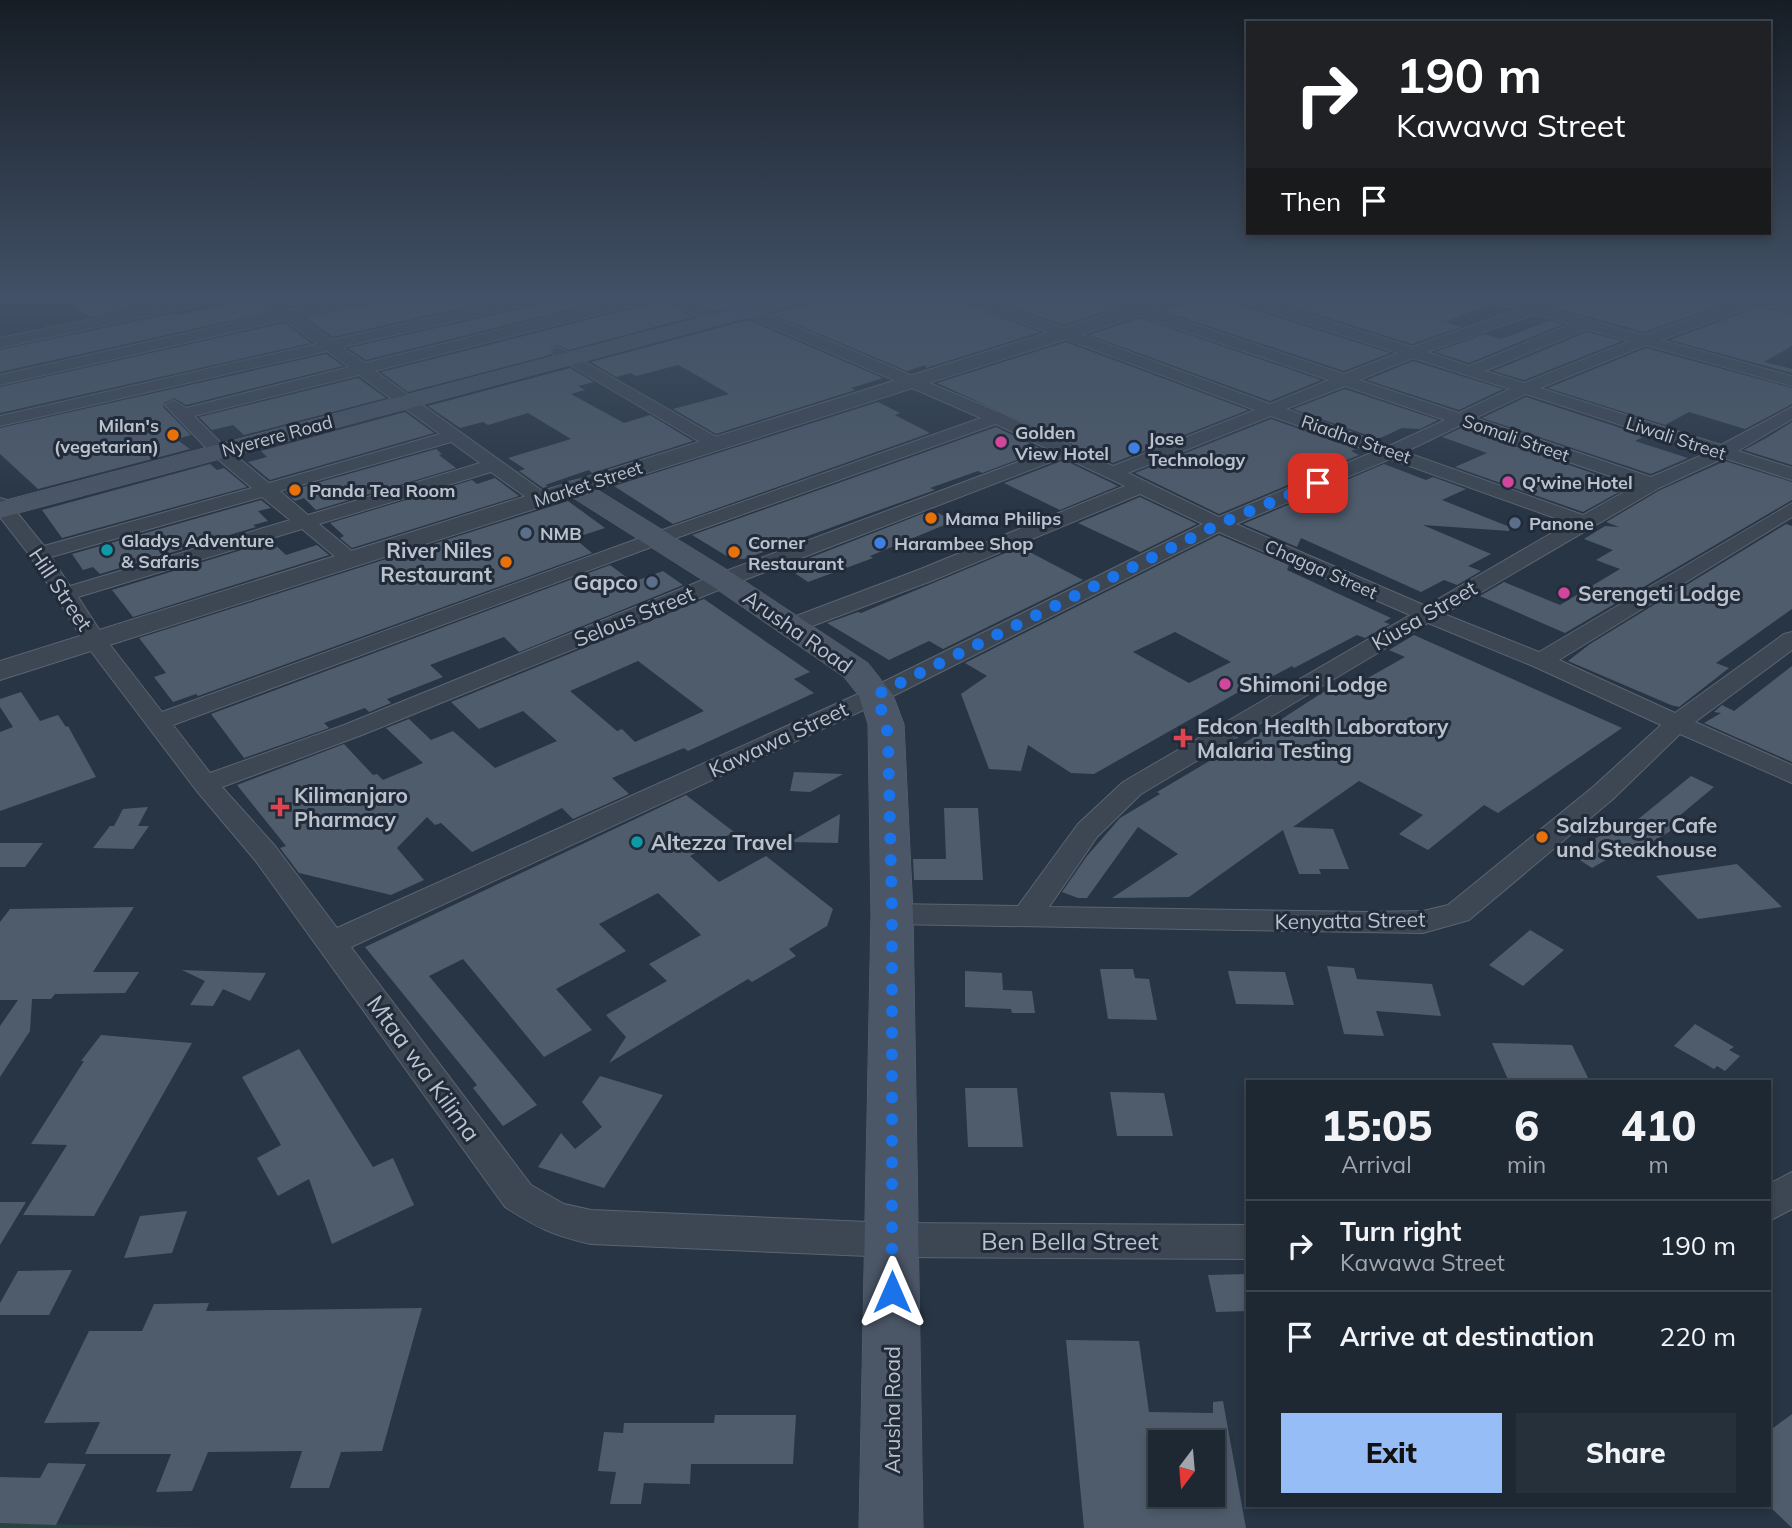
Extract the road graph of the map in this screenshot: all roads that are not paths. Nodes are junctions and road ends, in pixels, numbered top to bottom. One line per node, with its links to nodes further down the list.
1 (47, 369): 15 (street)
2 (230, 369): 19 (street)
3 (356, 369): 24 (street)
4 (363, 369): 21 (street)
5 (510, 369): 21 (main road, Nyerere Road)
6 (588, 369): 29 (street)
7 (884, 369): 18 (street, Chagga Street)
8 (957, 369): 18 (street, Market Street)
9 (1162, 369): 22 (street, Riadha Street)
10 (1314, 369): 16 (street, Somali Street)
11 (1372, 369): 16 (street)
12 (1572, 369): 20 (street, Kawawa Street)
13 (1750, 369): 17 (street)
14 (1472, 370): 20 (street, Liwali Street)
15 (0, 380)
16 (1346, 380): 22 (street); 26 (street, Somali Street)
17 (1792, 381)
18 (916, 383): 25 (street, Chagga Street); 29 (street, Market Street)
19 (153, 387): 24 (street); 27 (street)
20 (1526, 388): 26 (street, Kawawa Street); 33 (street, Liwali Street)
21 (402, 398): 28 (street); 30 (main road, Nyerere Road)
22 (1271, 410): 32 (street, Riadha Street); 35 (street)
23 (1792, 412): 33 (street, Kiusa Street)
24 (183, 414): 30 (street)
25 (998, 418): 31 (street, Chagga Street); 46 (street)
26 (1460, 419): 32 (street, Kawawa Street); 37 (street, Somali Street)
27 (0, 422)
28 (454, 436): 34 (street); 39 (street)
29 (716, 444): 40 (street, Market Street)
30 (215, 447): 39 (street); 41 (main road, Nyerere Road)
31 (1064, 451): 35 (street, Chagga Street); 49 (street, Selous Street)
32 (1392, 451): 43 (street, Riadha Street); 45 (street, Kawawa Street)
33 (1721, 453): 36 (street, Liwali Street); 37 (street, Kiusa Street)
34 (494, 465): 40 (street); 44 (street)
35 (1110, 474): 38 (street, Chagga Street)
36 (1792, 474)
37 (1652, 484): 43 (street, Kiusa Street)
38 (1139, 487): 45 (street, Chagga Street); 52 (street)
39 (266, 489): 44 (street); 47 (street)
40 (558, 494): 46 (main road, Arusha Road); 48 (street, Market Street)
41 (1, 506): 47 (street, Hill Street)
42 (1792, 509): 55 (street)
43 (1585, 522): 51 (street, Kiusa Street)
44 (304, 523): 48 (street); 50 (street)
45 (1219, 524): 51 (street, Chagga Street); 57 (street, Kawawa Street)
46 (658, 538): 49 (main road, Arusha Road); 58 (street)
47 (39, 554): 50 (street, Hill Street)
48 (351, 560): 54 (street, Market Street)
49 (723, 580): 52 (main road, Arusha Road); 61 (street, Selous Street)
50 (65, 594): 54 (street, Hill Street)
51 (1425, 614): 55 (street, Chagga Street); 63 (street, Kiusa Street)
52 (791, 626): 57 (main road, Arusha Road)
53 (1792, 639): 59 (street, Kenyatta Street)
54 (95, 641): 56 (street, Market Street); 58 (street, Mtaa wa Kilima)
55 (1541, 661): 59 (street, Chagga Street)
56 (0, 671)
57 (876, 695): 62 (main road, Arusha Road); 64 (street, Kawawa Street)
58 (158, 722): 61 (street, Mtaa wa Kilima)
59 (1676, 724): 60 (street, Chagga Street); 63 (street, Kenyatta Street)
60 (1792, 775)
61 (205, 784): 64 (street, Mtaa wa Kilima)
62 (892, 914): 63 (street, Kenyatta Street); 67 (main road, Arusha Road)
63 (1028, 915)
64 (331, 943): 67 (street, Mtaa wa Kilima)
65 (1792, 1188): 66 (street)
66 (1771, 1204)
67 (892, 1240): 68 (street, Ben Bella Street); 69 (main road, Arusha Road)
68 (1246, 1242)
69 (891, 1528)

